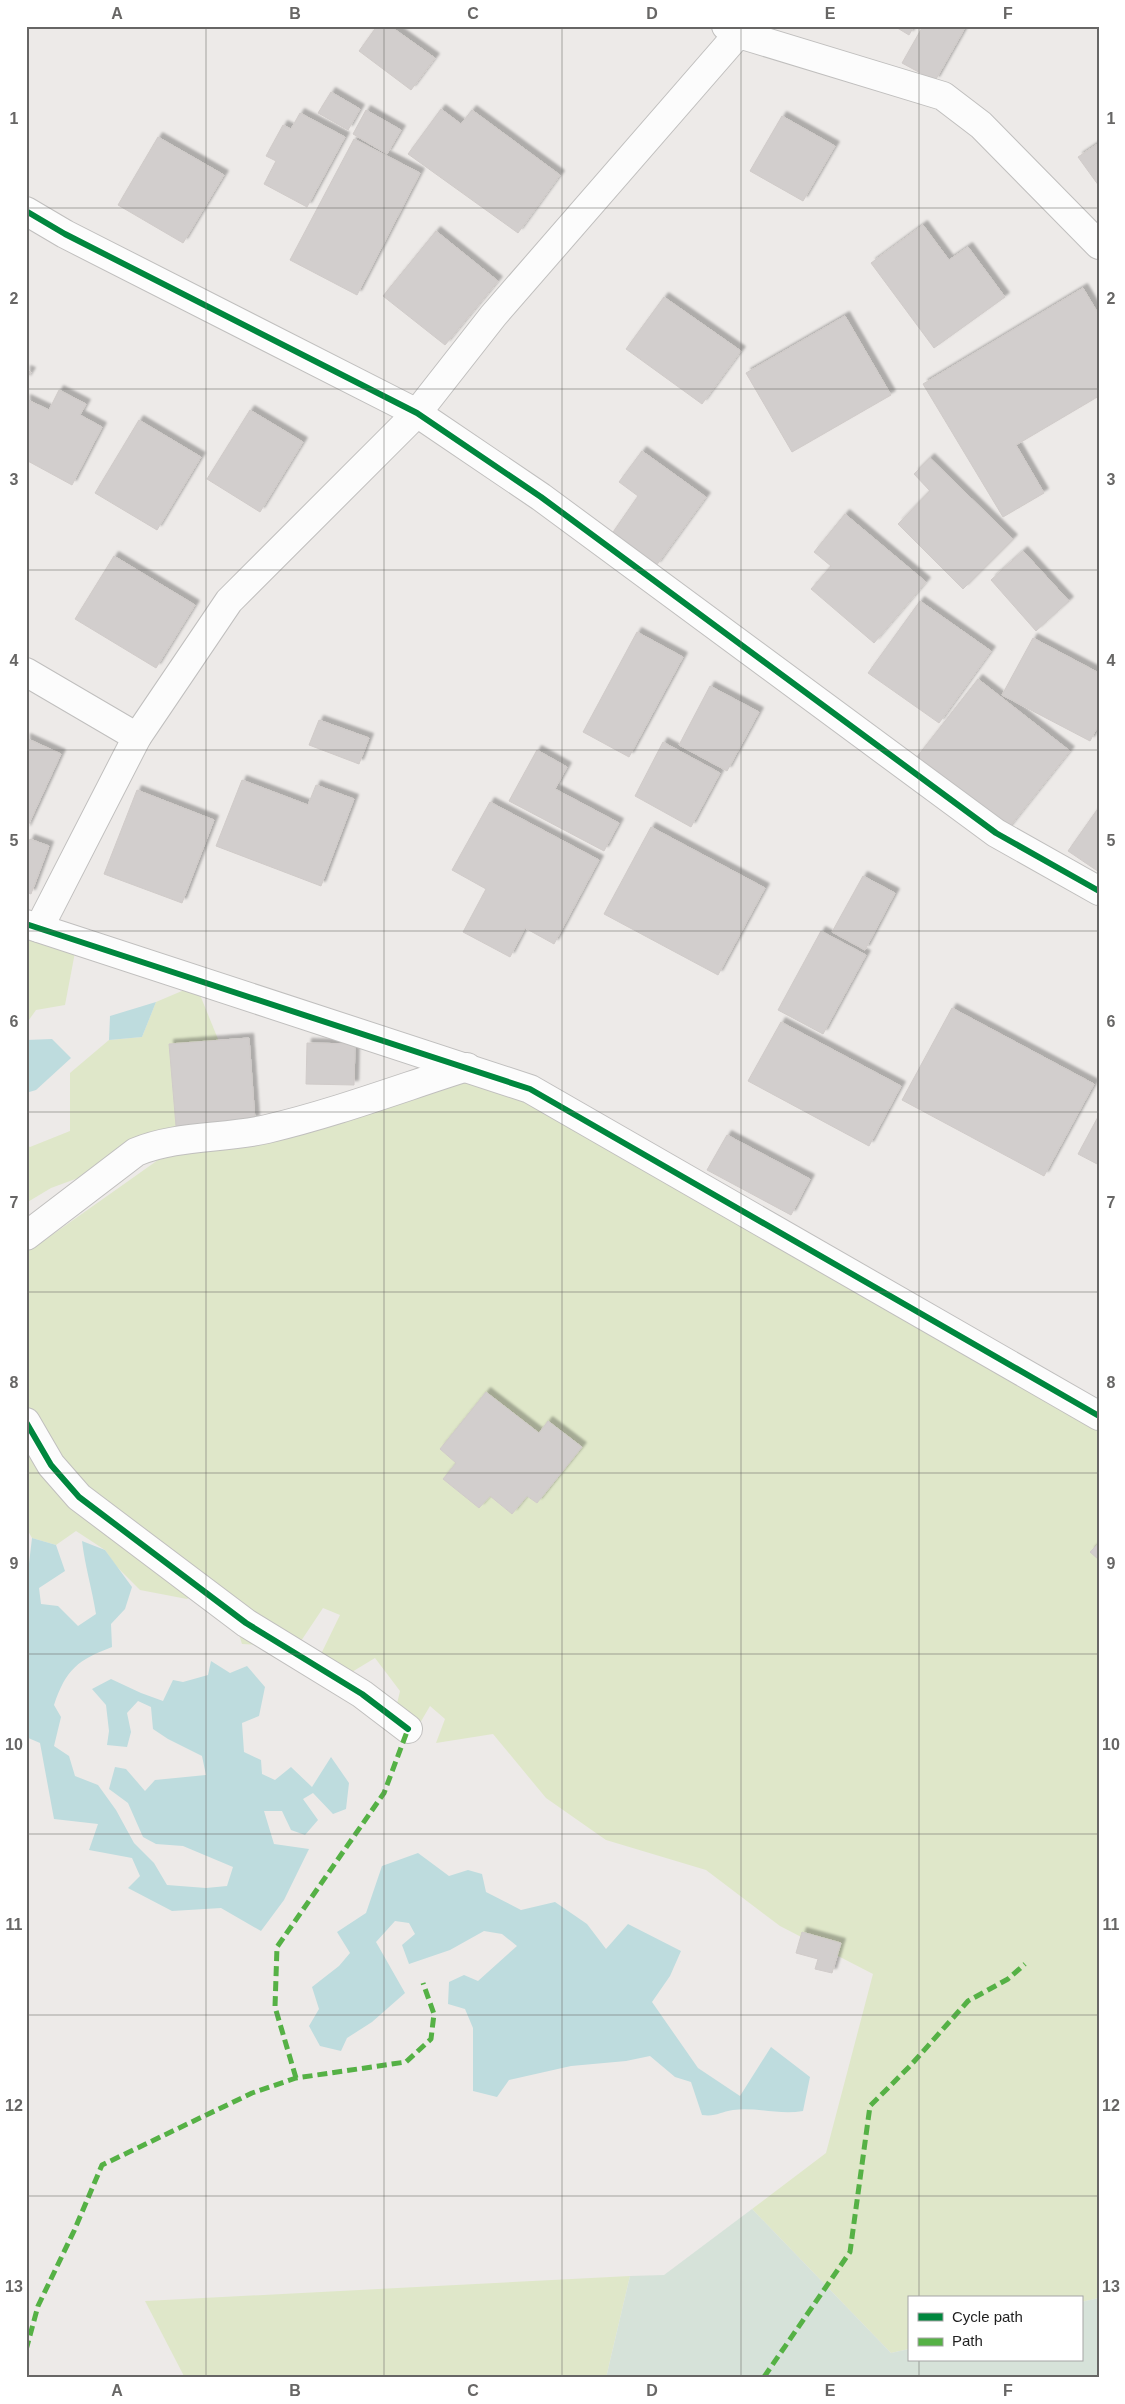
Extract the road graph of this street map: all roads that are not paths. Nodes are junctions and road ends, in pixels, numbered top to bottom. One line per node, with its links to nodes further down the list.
1 (737, 29): 3 (street); 4 (street)
2 (26, 211): 4 (street)
3 (1099, 245)
4 (417, 413): 6 (street); 7 (street)
5 (26, 672): 6 (street)
6 (137, 736): 8 (street)
7 (1099, 891)
8 (33, 926): 9 (street)
9 (467, 1067): 10 (street); 11 (street)
10 (26, 1236)
11 (1099, 1416)
12 (26, 1422): 13 (street)
13 (408, 1729)

